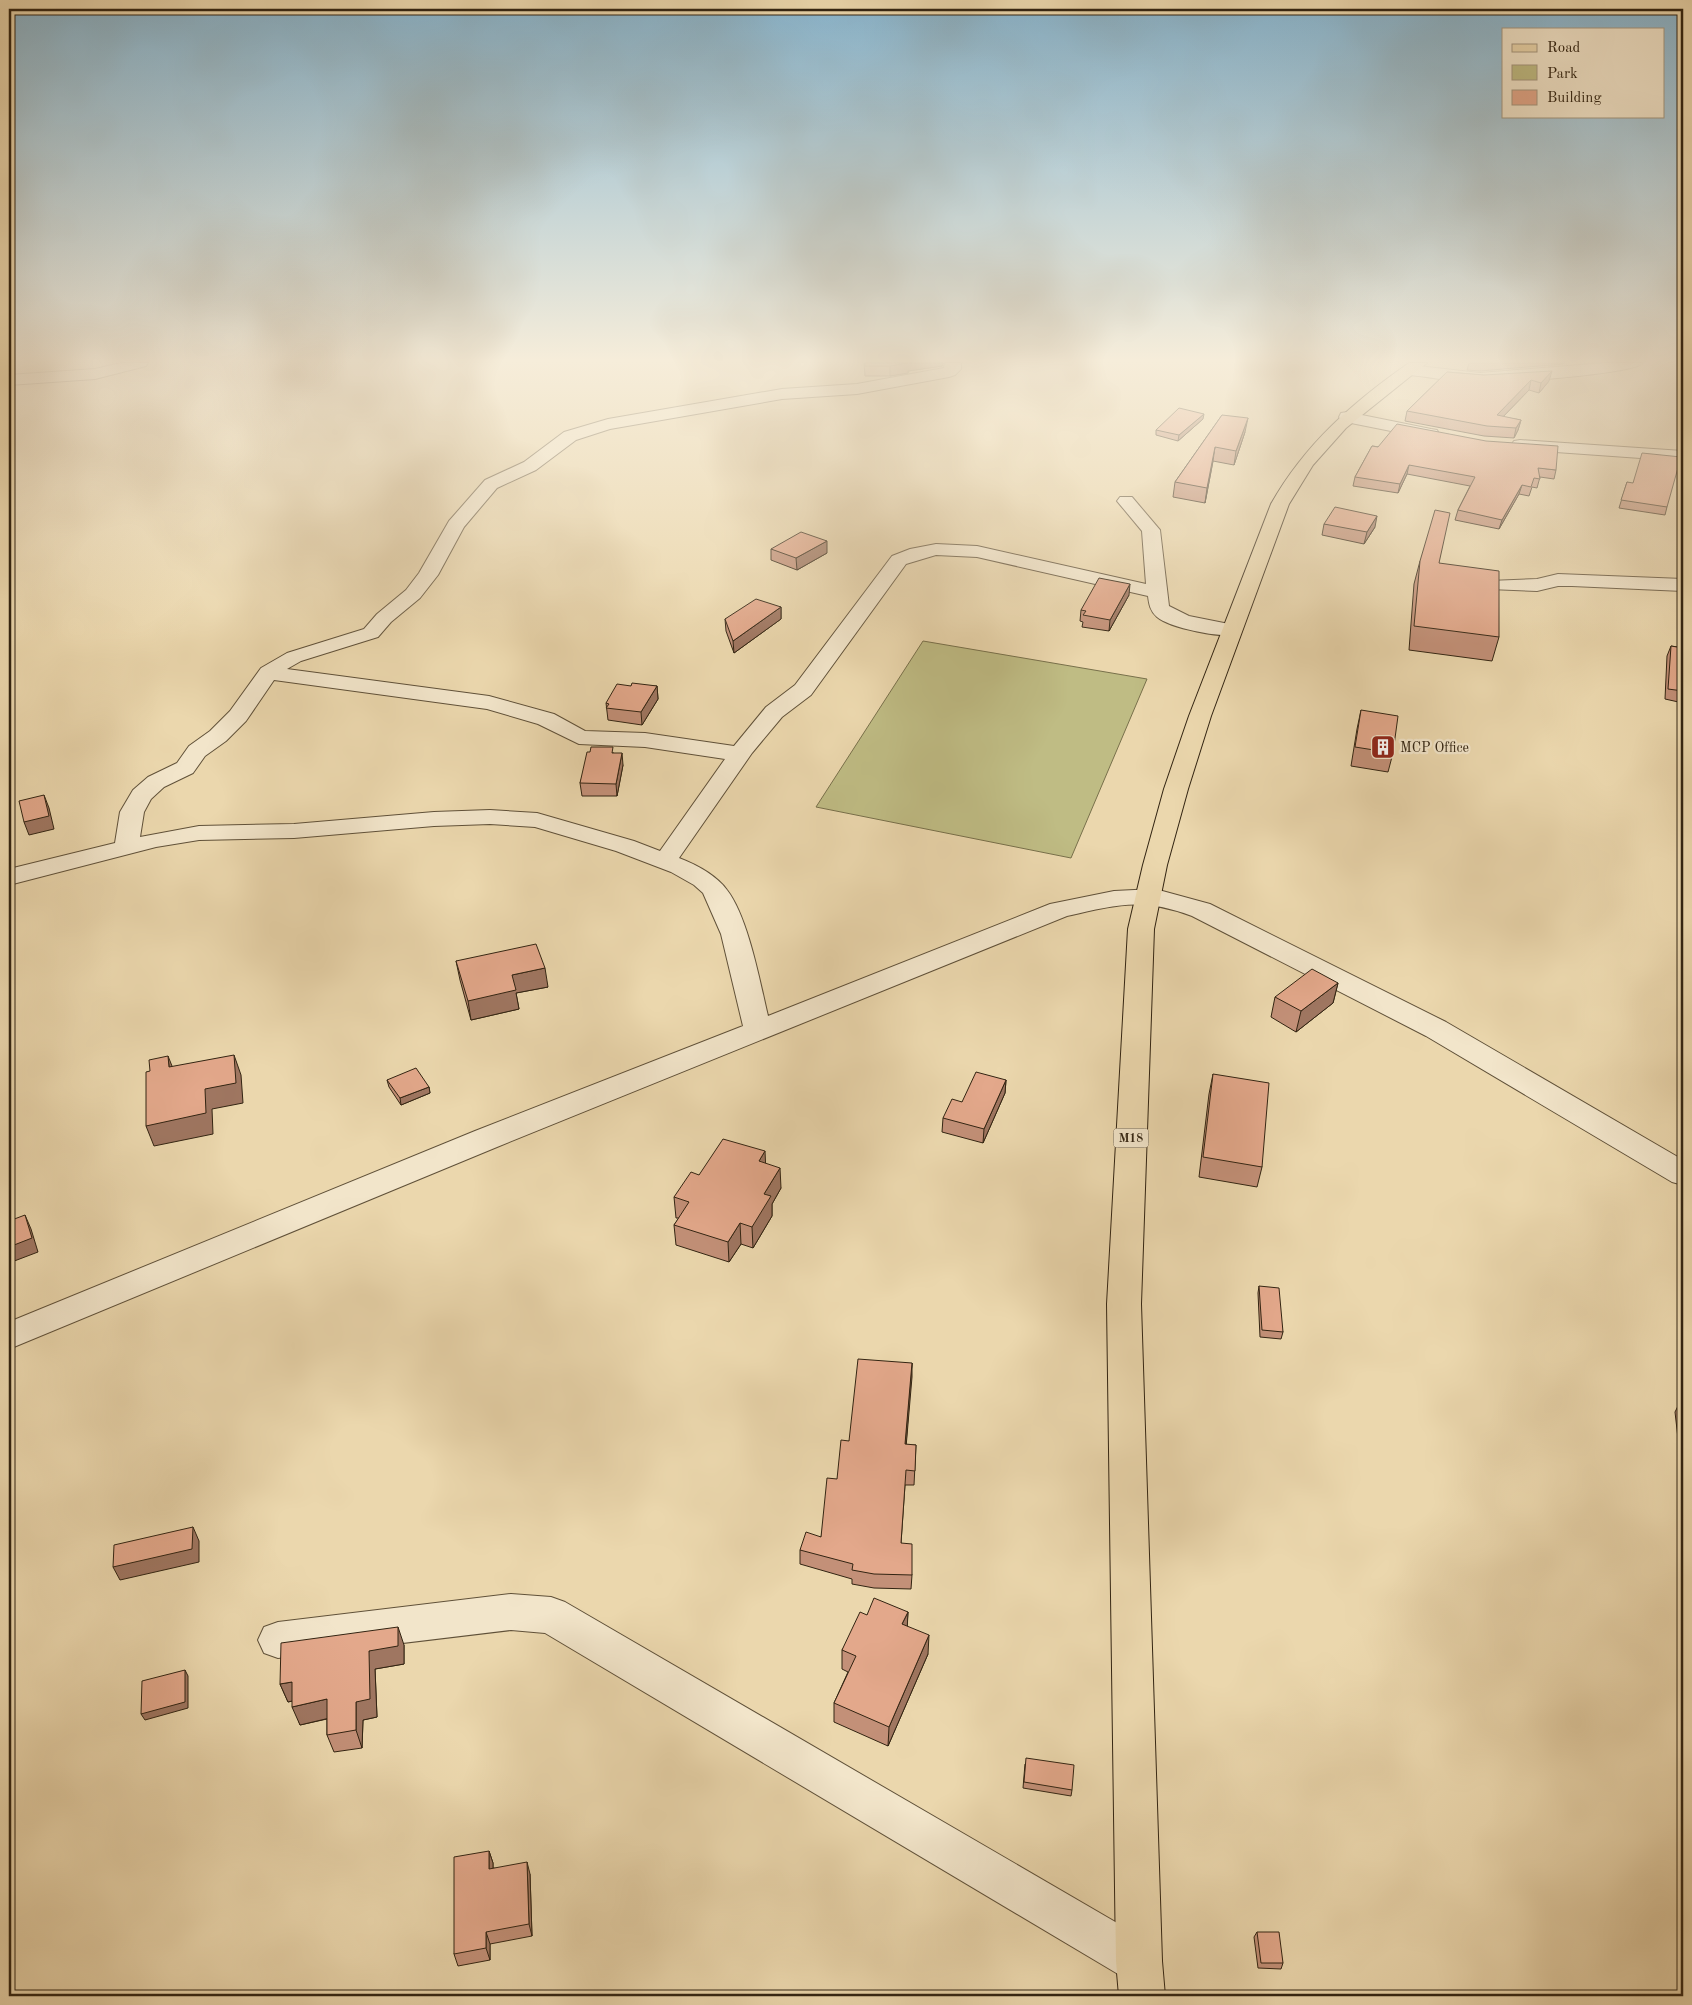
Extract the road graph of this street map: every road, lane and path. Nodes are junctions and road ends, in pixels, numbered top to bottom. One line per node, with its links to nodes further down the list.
1 (543, 457): 8 (street)
2 (1310, 457): 7 (main road, M18)
3 (1126, 502): 6 (street)
4 (1496, 585): 5 (street)
5 (1683, 585)
6 (1157, 592): 7 (street); 9 (street)
7 (1232, 630): 13 (main road, M18)
8 (269, 673): 9 (street); 10 (street)
9 (739, 754): 11 (street)
10 (126, 848): 11 (street); 12 (street)
11 (665, 861): 14 (street)
12 (9, 877)
13 (1148, 896): 14 (street); 15 (street); 18 (main road, M18)
14 (758, 1029): 16 (street)
15 (1683, 1174)
16 (9, 1336)
17 (278, 1640): 18 (street)
18 (1140, 1979)

